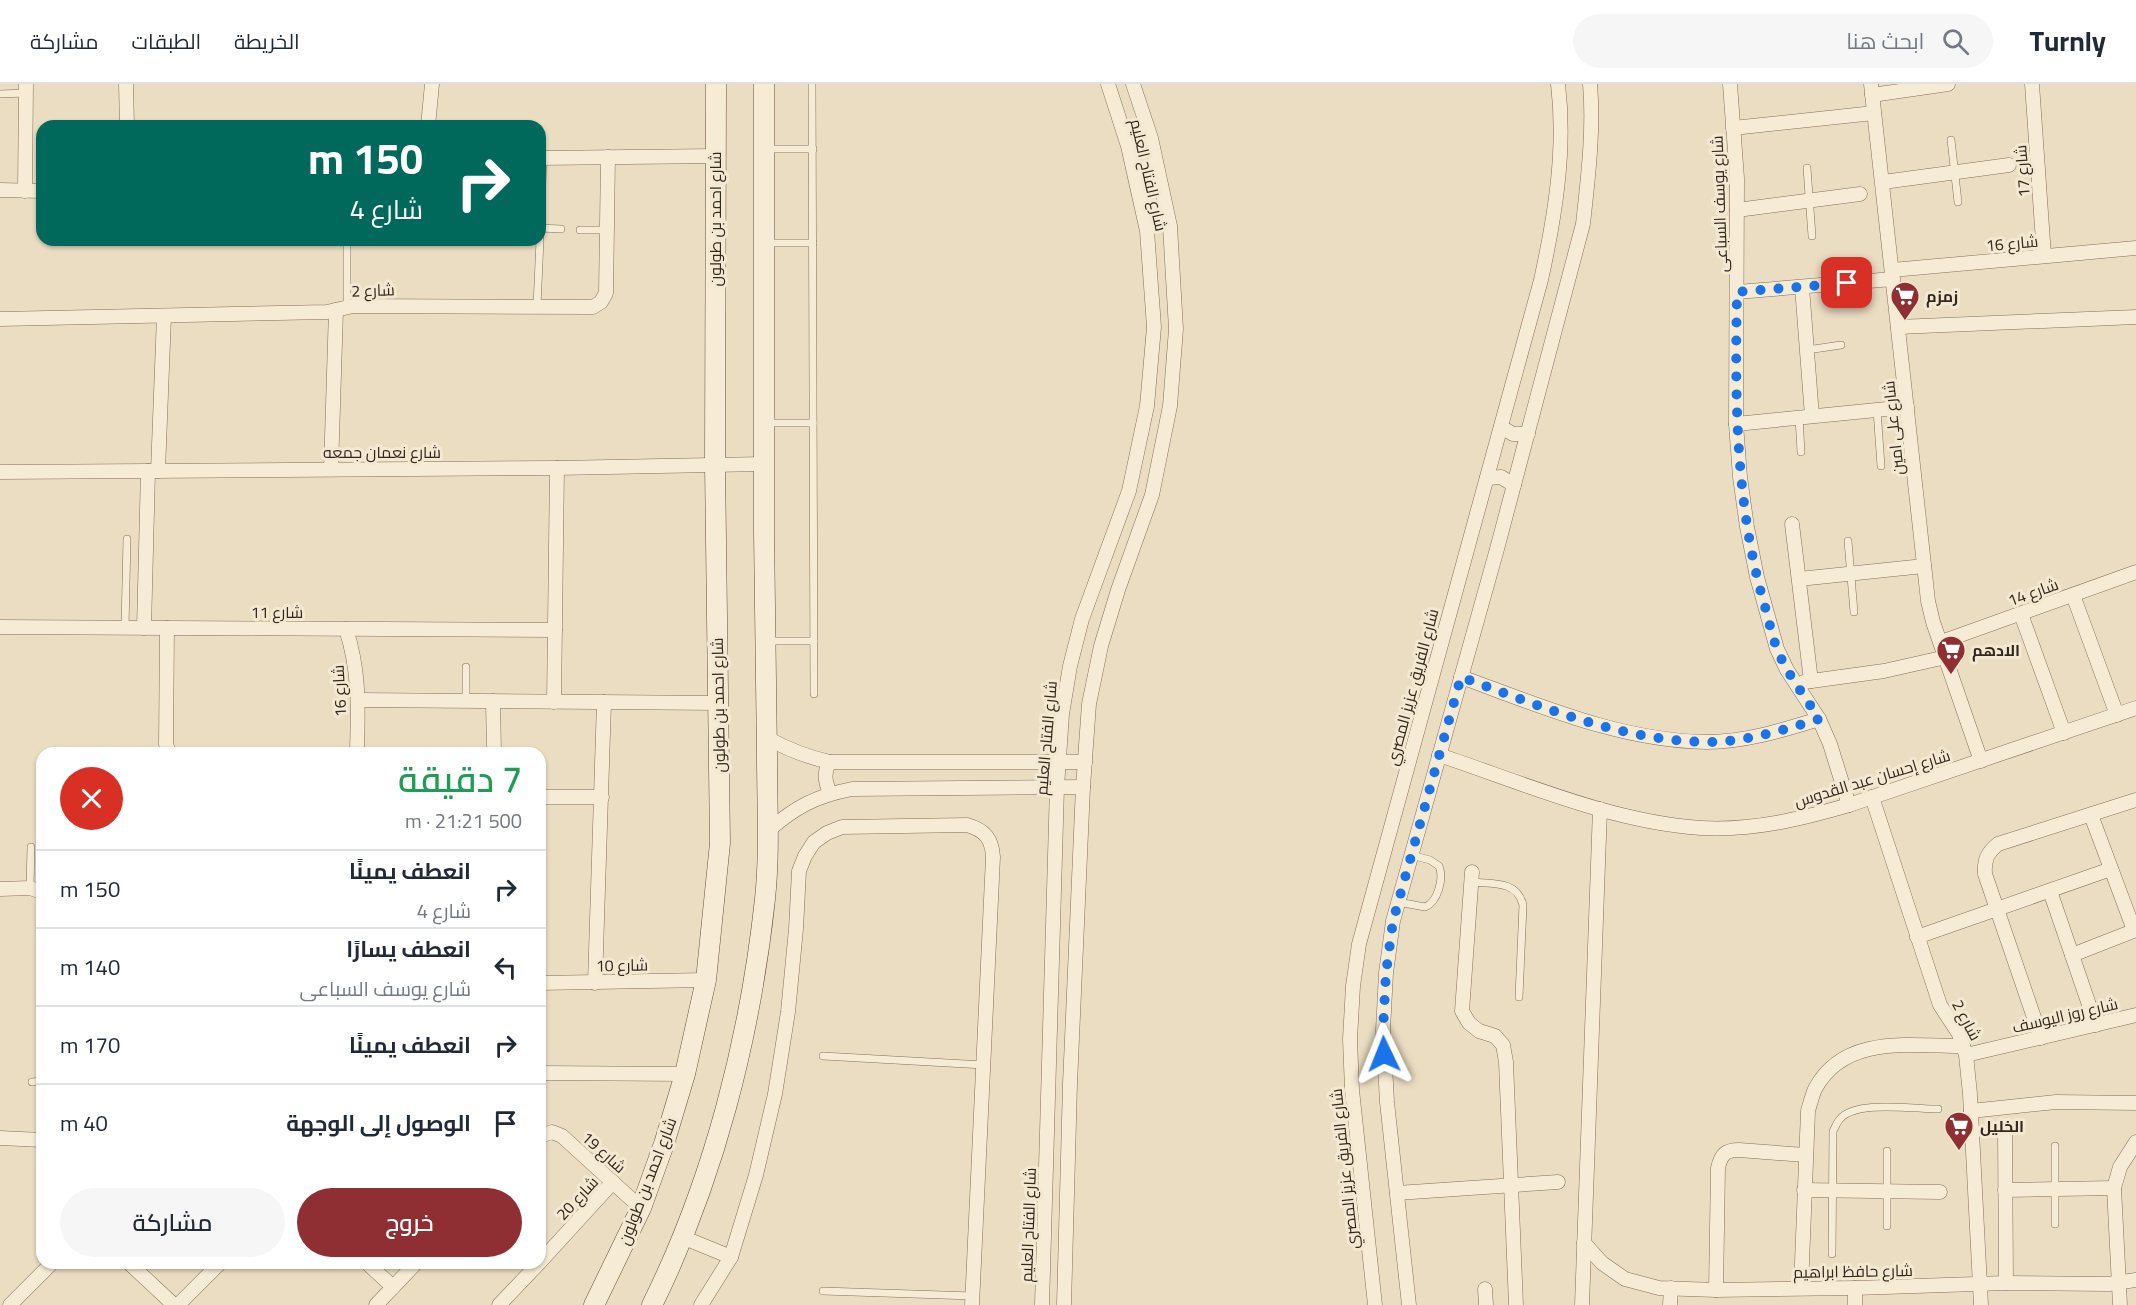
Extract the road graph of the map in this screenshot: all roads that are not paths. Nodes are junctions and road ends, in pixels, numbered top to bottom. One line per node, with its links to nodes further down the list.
1 (126, 84): 17 (street)
2 (432, 84): 18 (street)
3 (716, 84): 23 (street, شارع احمد بن طولون)
4 (764, 84): 21 (street)
5 (812, 84): 22 (lane)
6 (1108, 84): 56 (street, شارع الفتاح العليم)
7 (1133, 84): 58 (street, شارع الفتاح العليم)
8 (1558, 84): 67 (street, شارع الفريق عزيز المصري)
9 (1590, 84): 68 (street)
10 (1730, 84): 19 (street, شارع يوسف السباعى)
11 (1948, 84): 14 (street)
12 (2032, 84): 47 (street, شارع 17)
13 (26, 89): 15 (lane); 31 (street)
14 (1871, 90): 16 (street, شارع على امين)
15 (0, 94)
16 (1874, 113): 19 (street); 29 (street, شارع على امين)
17 (127, 120)
18 (429, 120)
19 (1733, 128): 36 (street, شارع يوسف السباعى)
20 (1951, 140): 28 (lane)
21 (764, 149): 22 (lane); 42 (street)
22 (813, 149): 43 (lane)
23 (716, 156): 25 (street); 71 (street, شارع احمد بن طولون)
24 (546, 158): 25 (street)
25 (608, 158): 40 (street, شارع 2)
26 (2009, 165): 28 (street)
27 (1807, 168): 34 (lane)
28 (1954, 173): 29 (street); 35 (lane)
29 (1883, 182): 48 (street, شارع على امين)
30 (0, 190): 31 (street)
31 (25, 191): 32 (street)
32 (36, 191)
33 (1860, 195): 34 (street)
34 (1809, 202): 36 (street); 41 (lane)
35 (1958, 202)
36 (1737, 210): 50 (street, شارع يوسف السباعى)
37 (546, 228): 38 (lane)
38 (561, 229)
39 (580, 230): 40 (lane)
40 (607, 230): 51 (street, شارع 2)
41 (1812, 236)
42 (765, 243): 43 (lane); 64 (street)
43 (813, 243): 65 (lane)
44 (347, 246): 52 (lane)
45 (540, 246): 51 (lane)
46 (2136, 248): 47 (street, شارع 16)
47 (2044, 256): 48 (street, شارع 16)
48 (1892, 274): 49 (street, شارع 16); 57 (street, شارع على امين)
49 (1802, 287): 50 (street, شارع 16); 60 (street)
50 (1737, 292): 66 (street, شارع يوسف السباعى)
51 (537, 306): 52 (street, شارع 2)
52 (342, 309): 53 (street, شارع 2); 74 (street)
53 (164, 316): 55 (street, شارع 2); 75 (street)
54 (2136, 316): 57 (street)
55 (0, 319)
56 (1154, 327): 58 (street); 122 (street, شارع الفتاح العليم)
57 (1898, 327): 61 (street, شارع على امين)
58 (1176, 329): 123 (street, شارع الفتاح العليم)
59 (1841, 345): 60 (lane)
60 (1807, 350): 63 (street)
61 (1907, 407): 62 (street); 82 (street, شارع على امين)
62 (1877, 410): 63 (street); 72 (lane)
63 (1805, 417): 66 (street); 69 (lane)
64 (764, 423): 65 (lane); 70 (street)
65 (813, 423): 96 (lane)
66 (1736, 424): 102 (street, شارع يوسف السباعى)
67 (1501, 427): 68 (street); 77 (street, شارع الفريق عزيز المصري)
68 (1528, 434): 78 (street)
69 (1801, 452)
70 (764, 464): 71 (street, شارع نعمان جمعه); 95 (street)
71 (716, 465): 73 (street, شارع نعمان جمعه); 109 (street, شارع احمد بن طولون)
72 (1881, 466)
73 (557, 468): 74 (street, شارع نعمان جمعه); 94 (street)
74 (331, 469): 75 (street, شارع نعمان جمعه)
75 (153, 471): 76 (street, شارع نعمان جمعه); 91 (street)
76 (0, 472)
77 (1487, 478): 78 (street); 219 (street, شارع الفريق عزيز المصري)
78 (1514, 485): 100 (street)
79 (1792, 524): 85 (street)
80 (127, 539): 90 (lane)
81 (1848, 541): 84 (lane)
82 (1924, 566): 84 (street); 97 (street, شارع على امين)
83 (2136, 572): 86 (street, شارع 14)
84 (1851, 574): 85 (street); 87 (lane)
85 (1799, 579): 101 (street)
86 (2073, 595): 88 (street, شارع 14); 111 (street)
87 (1854, 612)
88 (2021, 614): 97 (street, شارع 14); 113 (street)
89 (0, 627): 90 (street, شارع 11)
90 (125, 627): 91 (street, شارع 11)
91 (144, 627): 92 (street, شارع 11)
92 (167, 628): 93 (street, شارع 11); 115 (street)
93 (345, 629): 94 (street, شارع 11); 104 (street, شارع 16)
94 (555, 630): 107 (street)
95 (765, 641): 96 (lane); 114 (street)
96 (814, 641): 103 (lane)
97 (1941, 642): 98 (street, شارع على امين)
98 (1946, 657): 101 (street); 119 (street, شارع على امين)
99 (466, 667): 105 (lane)
100 (1461, 677): 112 (street); 118 (street)
101 (1811, 681): 102 (street)
102 (1797, 683): 112 (street, شارع يوسف السباعى)
103 (814, 694)
104 (358, 700): 105 (street); 116 (street, شارع 16)
105 (466, 701): 106 (street)
106 (493, 701): 107 (street); 117 (street)
107 (554, 702): 108 (street)
108 (604, 702): 109 (street); 129 (street)
109 (718, 703): 148 (street, شارع احمد بن طولون)
110 (2136, 708): 111 (street, شارع إحسان عبد القدوس)
111 (2117, 715): 113 (street, شارع إحسان عبد القدوس)
112 (1819, 719): 132 (street, شارع يوسف السباعى)
113 (2064, 733): 119 (street, شارع إحسان عبد القدوس)
114 (767, 738): 120 (street); 135 (street)
115 (167, 747)
116 (357, 747)
117 (494, 747)
118 (1439, 755): 133 (street, شارع إحسان عبد القدوس); 137 (street)
119 (1981, 761): 130 (street, شارع إحسان عبد القدوس)
120 (830, 762): 121 (street); 127 (street)
121 (989, 762): 122 (street); 124 (street)
122 (1058, 762): 123 (street); 125 (street, شارع الفتاح العليم)
123 (1084, 762): 126 (street, شارع الفتاح العليم)
124 (999, 787): 125 (street); 127 (street)
125 (1057, 787): 126 (street); 217 (street, شارع الفتاح العليم)
126 (1083, 787): 218 (street, شارع الفتاح العليم)
127 (830, 793): 135 (street)
128 (546, 797): 129 (street)
129 (602, 797): 149 (street)
130 (1872, 797): 132 (street, شارع إحسان عبد القدوس); 146 (street, شارع 2)
131 (2136, 800): 134 (street)
132 (1848, 805): 133 (street, شارع إحسان عبد القدوس)
133 (1600, 809): 188 (street)
134 (2091, 815): 138 (street); 144 (street)
135 (768, 831): 187 (street)
136 (31, 847): 141 (lane)
137 (1411, 855): 143 (street); 143 (lane)
138 (2111, 869): 142 (street); 145 (street)
139 (1471, 877): 151 (lane); 175 (street)
140 (0, 889): 141 (street)
141 (36, 890)
142 (2050, 891): 144 (street); 147 (street)
143 (1398, 902): 183 (street)
144 (1997, 909): 146 (street); 154 (street)
145 (2135, 930): 147 (street)
146 (1917, 938): 155 (street, شارع 2)
147 (2072, 955): 153 (street)
148 (706, 980): 149 (street, شارع 10); 159 (street, شارع احمد بن طولون)
149 (595, 982): 150 (street, شارع 10)
150 (546, 983)
151 (1519, 997)
152 (2136, 1015): 153 (street, شارع روز اليوسف)
153 (2096, 1025): 154 (street, شارع روز اليوسف)
154 (2041, 1038): 155 (street, شارع روز اليوسف)
155 (1965, 1050): 164 (street, شارع 2); 172 (street, شارع روز اليوسف)
156 (824, 1056): 157 (lane)
157 (984, 1065): 191 (street); 209 (street)
158 (546, 1073): 159 (street)
159 (685, 1074): 184 (street, شارع احمد بن طولون)
160 (32, 1082): 161 (lane)
161 (36, 1082)
162 (2136, 1102): 164 (street)
163 (1938, 1109): 180 (lane)
164 (1971, 1111): 201 (street, شارع 2)
165 (2005, 1129): 179 (street)
166 (546, 1134): 173 (street, شارع 19)
167 (0, 1138): 168 (street)
168 (36, 1140)
169 (2136, 1142): 176 (street)
170 (2055, 1146): 177 (lane)
171 (1887, 1151): 181 (lane)
172 (1805, 1155): 178 (street, شارع روز اليوسف); 207 (street)
173 (613, 1182): 184 (street, شارع 19); 189 (street, شارع 20)
174 (1558, 1182): 175 (street)
175 (1512, 1185): 183 (street); 222 (street)
176 (2114, 1188): 177 (street); 200 (street)
177 (2055, 1189): 179 (street); 185 (lane)
178 (1804, 1190): 180 (street); 204 (street, شارع روز اليوسف)
179 (2005, 1190): 199 (street)
180 (1833, 1191): 181 (street); 190 (lane)
181 (1887, 1191): 182 (street); 186 (lane)
182 (1940, 1192)
183 (1397, 1193): 220 (street)
184 (641, 1208): 214 (street, شارع احمد بن طولون)
185 (2055, 1224)
186 (1887, 1226)
187 (682, 1237): 191 (street); 215 (street)
188 (1584, 1243): 203 (street, شارع حافظ ابراهيم); 223 (street)
189 (546, 1254)
190 (1832, 1254)
191 (731, 1257): 216 (street)
192 (46, 1269): 210 (street)
193 (136, 1269): 211 (street)
194 (214, 1269): 211 (street)
195 (374, 1269): 202 (street)
196 (410, 1269): 202 (street)
197 (532, 1269): 213 (street, شارع 20)
198 (2136, 1280): 200 (street, شارع حافظ ابراهيم)
199 (2006, 1283): 200 (street, شارع حافظ ابراهيم); 201 (street, شارع حافظ ابراهيم)
200 (2118, 1283): 228 (street)
201 (1979, 1284): 205 (street, شارع حافظ ابراهيم); 227 (street, شارع 2)
202 (393, 1287): 212 (street)
203 (1671, 1288): 207 (street, شارع حافظ ابراهيم); 224 (street)
204 (1801, 1288): 205 (street, شارع حافظ ابراهيم); 207 (street, شارع حافظ ابراهيم)
205 (1856, 1288): 226 (street)
206 (1485, 1289): 221 (street)
207 (1720, 1290): 225 (street)
208 (823, 1291): 209 (lane)
209 (972, 1301)
210 (10, 1305)
211 (176, 1305)
212 (376, 1305)
213 (499, 1305)
214 (594, 1305)
215 (652, 1305)
216 (701, 1305)
217 (1042, 1305)
218 (1064, 1305)
219 (1375, 1305)
220 (1409, 1305)
221 (1486, 1305)
222 (1516, 1305)
223 (1582, 1305)
224 (1670, 1305)
225 (1724, 1305)
226 (1855, 1305)
227 (1981, 1305)
228 (2120, 1305)

